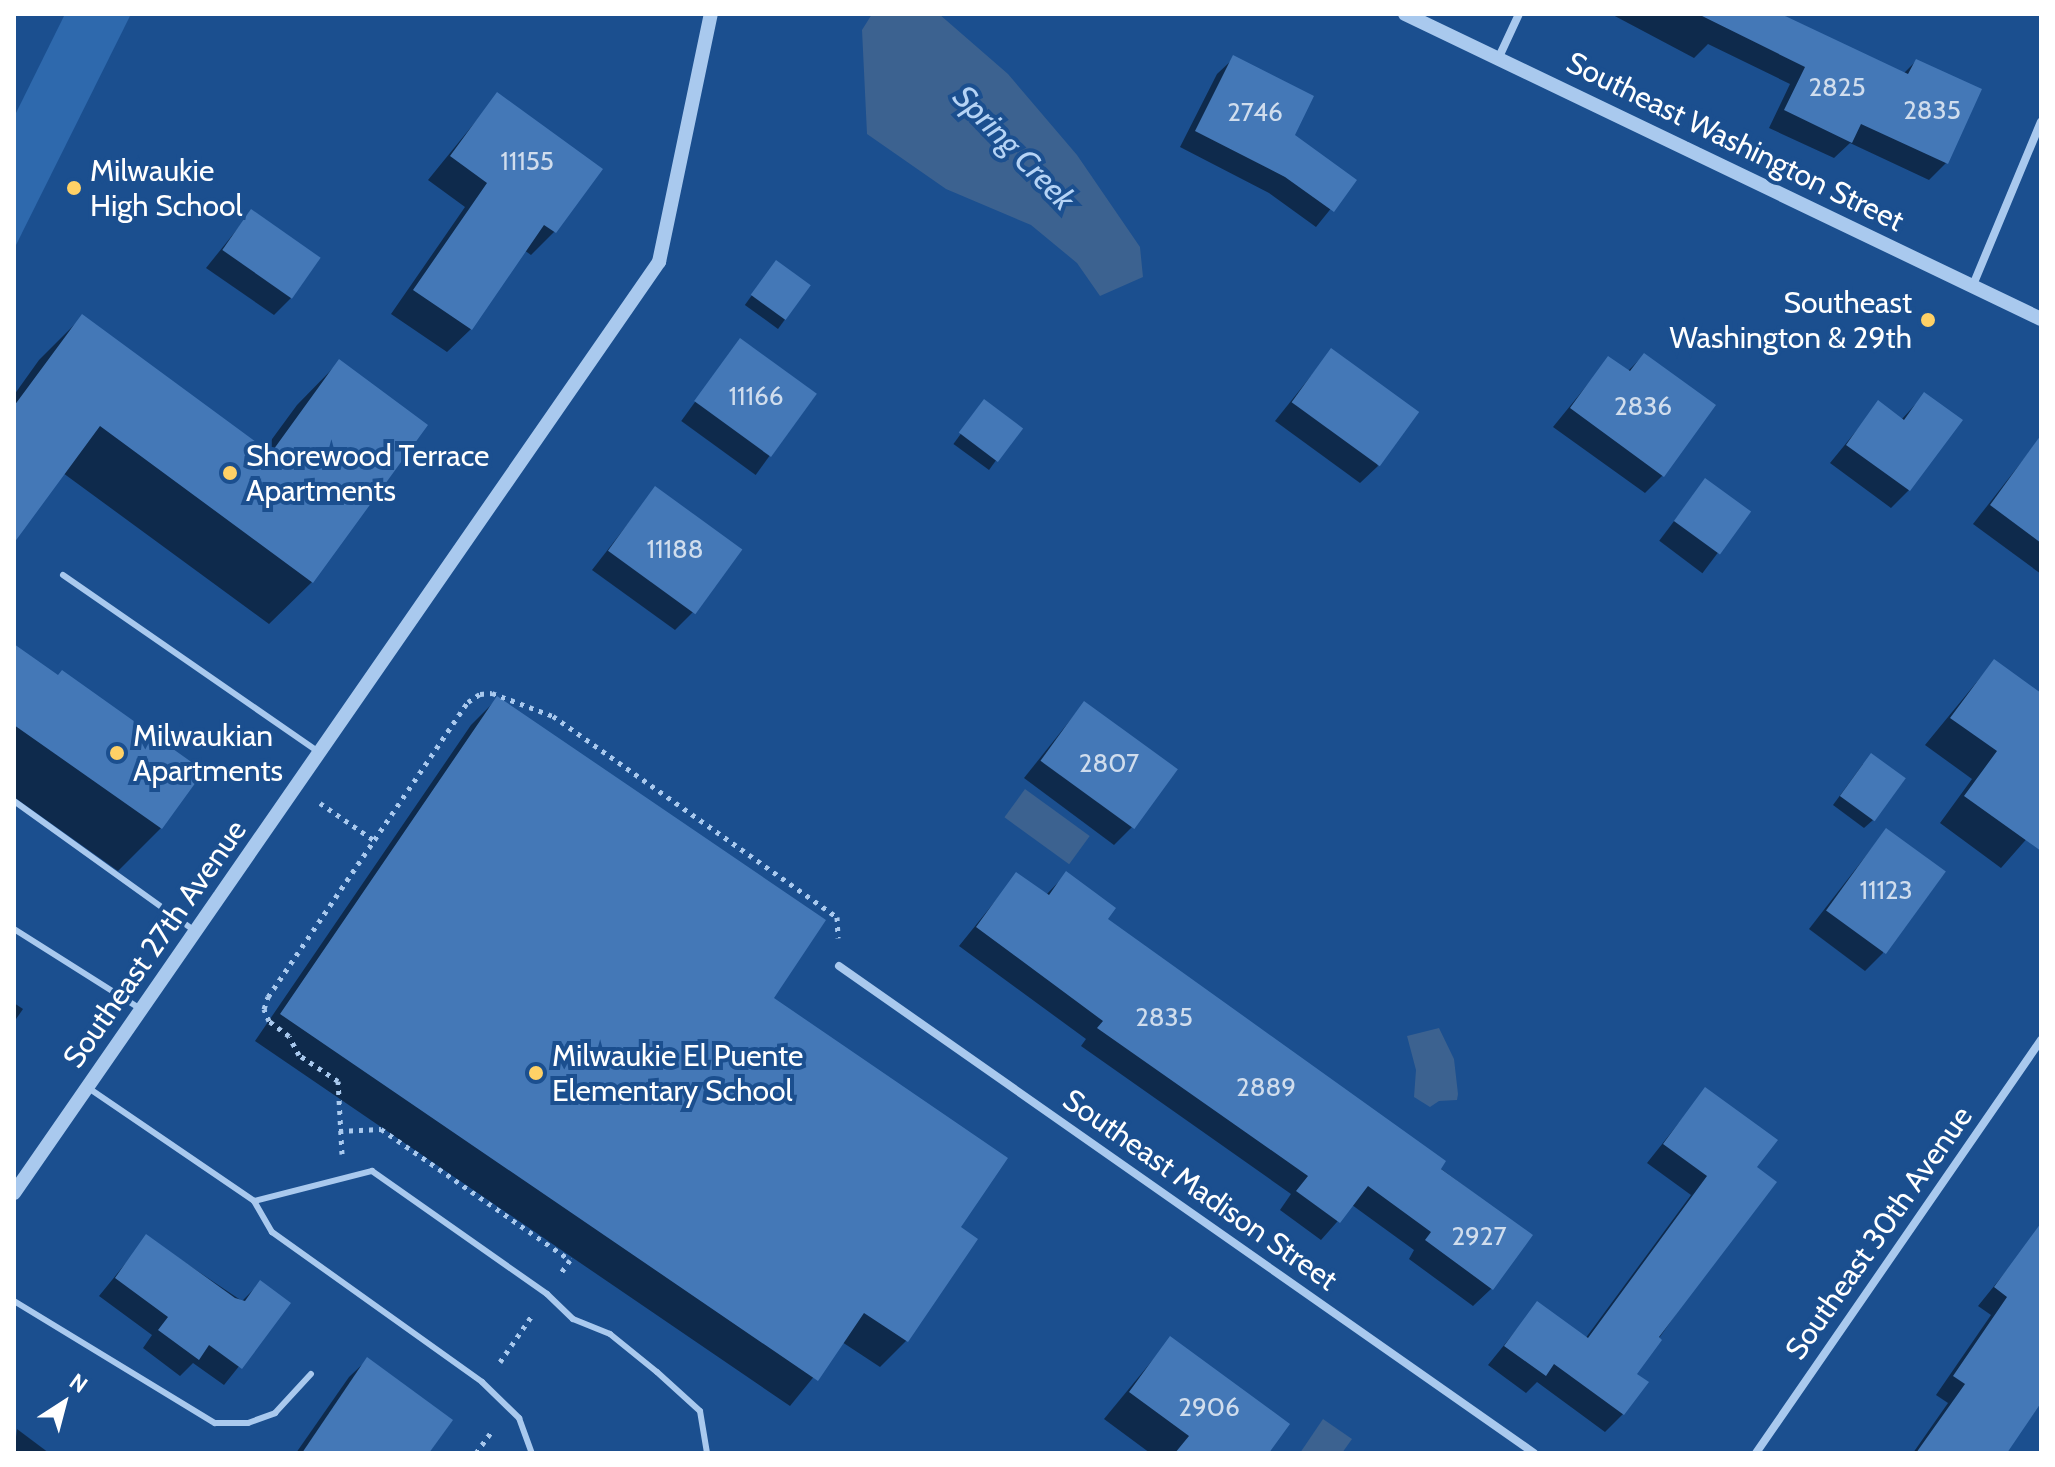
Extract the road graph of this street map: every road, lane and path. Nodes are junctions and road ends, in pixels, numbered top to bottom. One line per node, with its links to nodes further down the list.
1 (711, 14): 9 (street, Southeast 27th Avenue)
2 (1405, 14): 4 (street, Southeast Washington Street)
3 (1519, 14): 4 (street)
4 (1499, 57): 6 (street, Southeast Washington Street)
5 (2041, 122): 6 (street)
6 (1973, 285): 7 (street, Southeast Washington Street)
7 (2041, 319)
8 (63, 575): 9 (lane)
9 (319, 752): 10 (street, Southeast 27th Avenue)
10 (296, 786): 12 (path); 15 (street, Southeast 27th Avenue)
11 (14, 801): 15 (lane)
12 (375, 841): 13 (path); 20 (path)
13 (837, 917)
14 (14, 929): 17 (lane)
15 (195, 931): 17 (street, Southeast 27th Avenue)
16 (839, 966): 27 (street, Southeast Madison Street)
17 (141, 1010): 19 (street, Southeast 27th Avenue)
18 (2041, 1040): 28 (street, Southeast 30th Avenue)
19 (87, 1087): 21 (street, Southeast 27th Avenue); 22 (lane)
20 (346, 1174): 22 (lane); 26 (lane)
21 (14, 1193)
22 (254, 1201): 25 (lane)
23 (14, 1301): 24 (lane)
24 (311, 1374)
25 (532, 1453)
26 (707, 1453)
27 (1534, 1453)
28 (1756, 1453)

